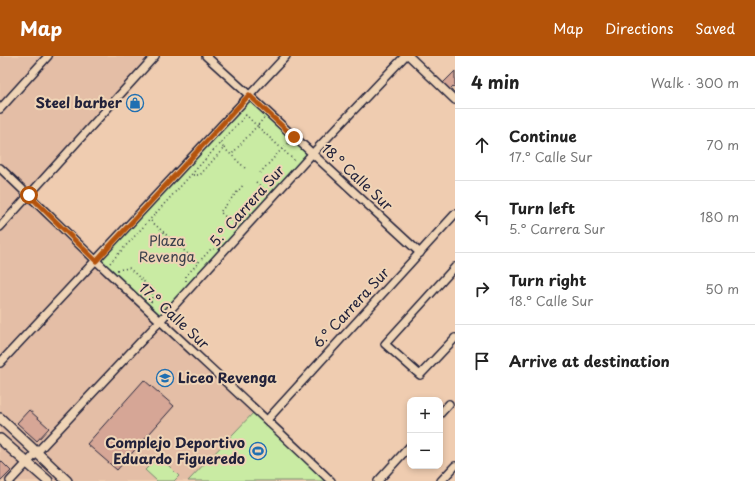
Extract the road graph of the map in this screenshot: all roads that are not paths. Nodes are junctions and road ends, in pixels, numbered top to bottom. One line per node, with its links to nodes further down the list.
1 (48, 56): 9 (street)
2 (155, 56): 12 (street)
3 (206, 56): 7 (street, 18.° Calle Sur)
4 (286, 56): 7 (street)
5 (405, 56): 10 (street, 5.° Carrera Sur)
6 (409, 56): 8 (street)
7 (249, 95): 10 (street, 18.° Calle Sur); 16 (street)
8 (455, 100)
9 (0, 109)
10 (312, 154): 15 (street, 18.° Calle Sur); 18 (street, 5.° Carrera Sur)
11 (0, 168): 12 (street, 17.° Calle Sur)
12 (29, 195): 14 (street); 16 (street, 17.° Calle Sur)
13 (455, 214): 15 (street, 6.° Carrera Sur)
14 (0, 227)
15 (420, 253): 24 (street, 6.° Carrera Sur)
16 (96, 261): 18 (street, 17.° Calle Sur); 20 (street)
17 (455, 267): 19 (street)
18 (160, 321): 24 (street, 17.° Calle Sur); 27 (street, 5.° Carrera Sur)
19 (455, 338)
20 (0, 364)
21 (449, 404): 22 (street)
22 (443, 411)
23 (0, 418): 27 (street)
24 (267, 420): 33 (street, 17.° Calle Sur)
25 (0, 439): 28 (street)
26 (407, 449): 34 (street)
27 (36, 453): 28 (street, 5.° Carrera Sur); 32 (street)
28 (27, 463): 30 (street, 5.° Carrera Sur); 31 (street)
29 (455, 466): 35 (street)
30 (10, 481)
31 (48, 481)
32 (67, 481)
33 (331, 481)
34 (378, 481)
35 (441, 481)

